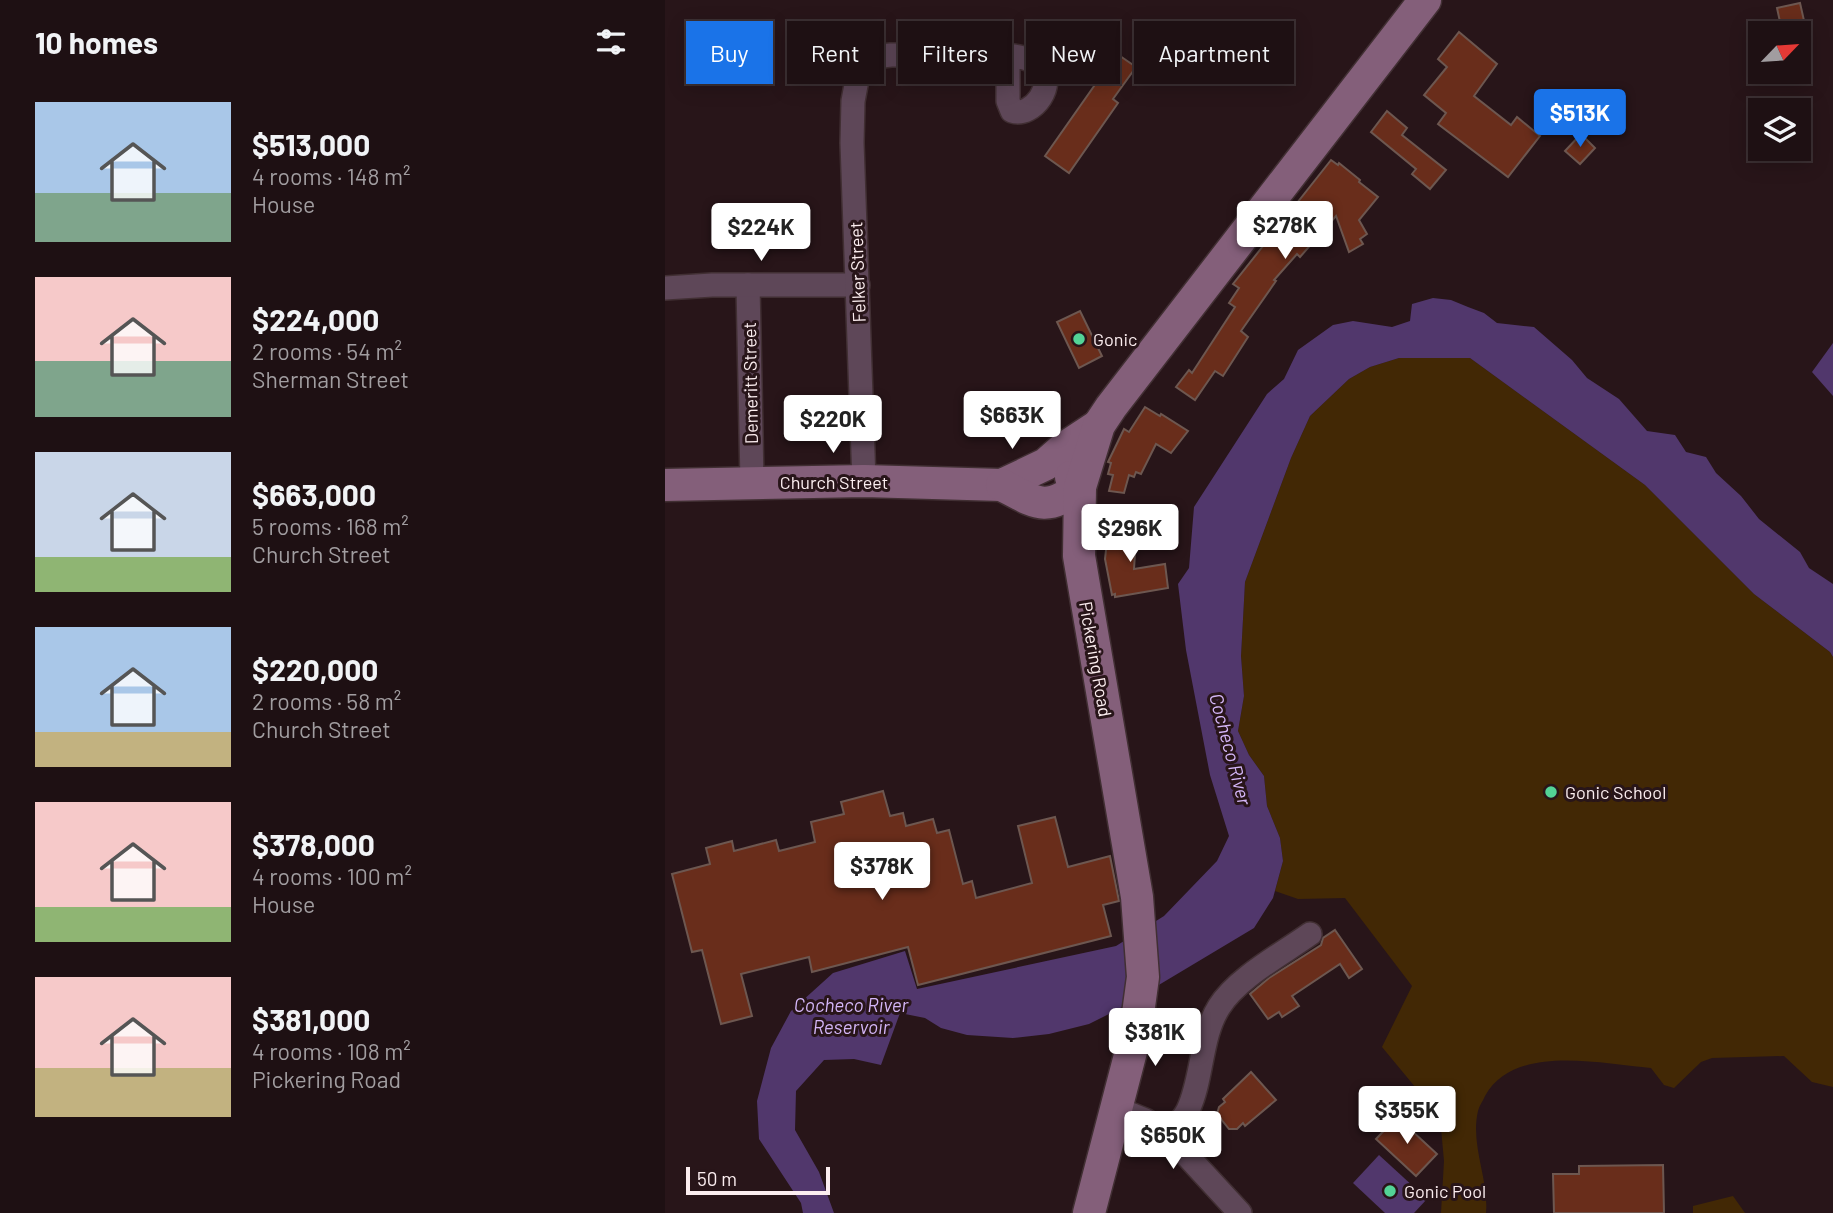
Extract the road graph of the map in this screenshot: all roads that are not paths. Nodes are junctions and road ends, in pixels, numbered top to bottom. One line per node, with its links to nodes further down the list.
1 (1425, 0): 6 (main road, Pickering Road)
2 (898, 55): 4 (street, Felker Street)
3 (748, 285): 4 (street); 5 (street); 9 (street, Demeritt Street)
4 (858, 285): 8 (street, Felker Street)
5 (665, 288)
6 (1099, 425): 7 (main road, Church Street); 12 (main road, Pickering Road)
7 (1045, 464): 11 (main road, Church Street); 12 (main road)
8 (864, 481): 9 (main road, Church Street); 11 (main road, Church Street)
9 (752, 482): 10 (main road, Church Street)
10 (665, 485)
11 (1002, 485): 13 (main road, Church Street)
12 (1080, 486): 13 (main road); 14 (main road, Pickering Road)
13 (1033, 501): 14 (main road, Church Street)
14 (1079, 556): 16 (main road, Pickering Road)
15 (1310, 934): 17 (street)
16 (1118, 1109): 17 (street); 18 (main road, Pickering Road)
17 (1168, 1135): 19 (street)
18 (1089, 1213)
19 (1240, 1213)

